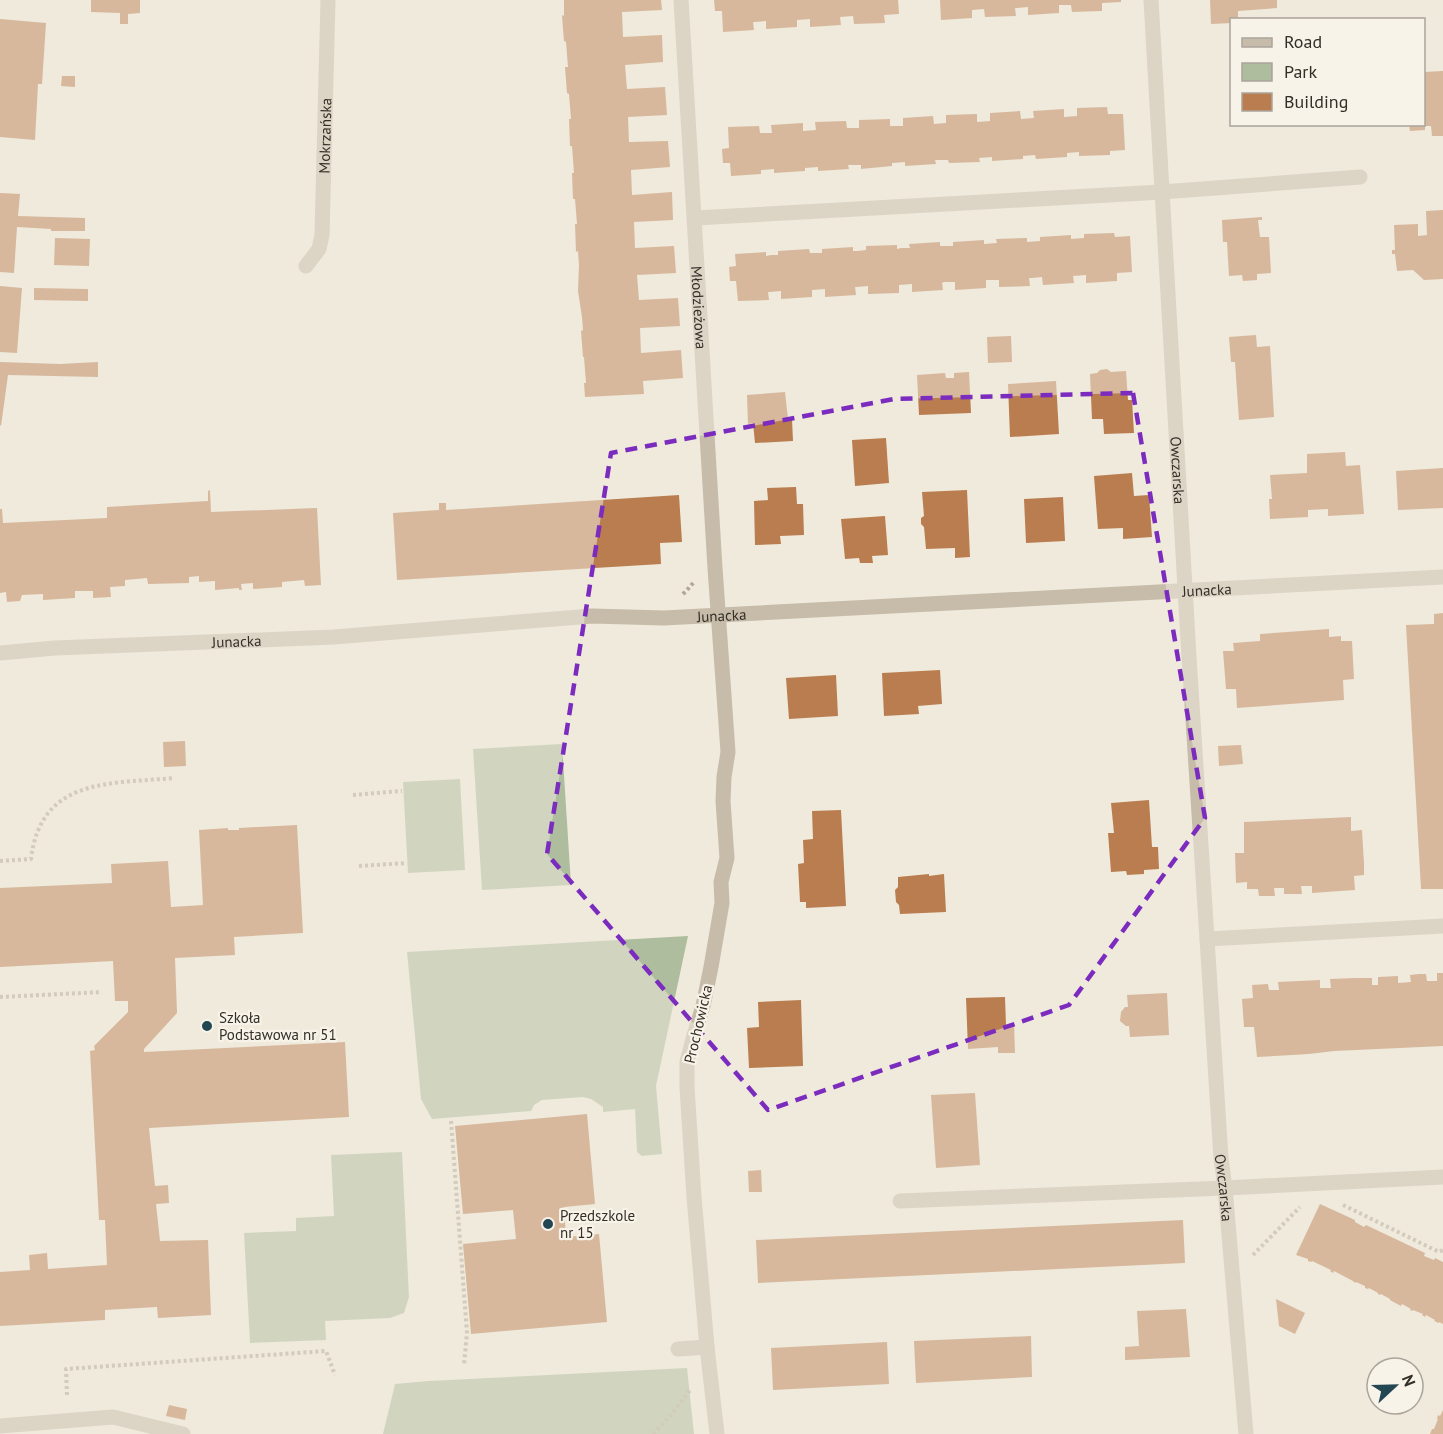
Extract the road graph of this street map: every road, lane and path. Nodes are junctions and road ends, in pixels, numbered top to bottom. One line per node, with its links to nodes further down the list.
1 (328, 0): 7 (street, Mokrzańska)
2 (681, 0): 6 (street, Młodzieżowa)
3 (1151, 0): 5 (street, Owczarska)
4 (1360, 177): 5 (street)
5 (1162, 192): 6 (street); 10 (street, Owczarska)
6 (695, 218): 11 (street, Młodzieżowa)
7 (306, 266)
8 (695, 577): 12 (path)
9 (1443, 577): 10 (street, Junacka)
10 (1185, 591): 11 (street, Junacka); 21 (street, Owczarska)
11 (718, 615): 12 (street, Junacka); 32 (street, Prochowicka)
12 (675, 618): 13 (street, Junacka)
13 (0, 653)
14 (174, 778): 17 (path)
15 (402, 791): 16 (path)
16 (352, 795)
17 (0, 861)
18 (407, 862): 19 (path)
19 (359, 866)
20 (1443, 926): 21 (street)
21 (1207, 939): 26 (street, Owczarska)
22 (102, 992): 23 (path)
23 (0, 997)
24 (451, 1122): 34 (path)
25 (1443, 1177): 26 (street)
26 (1225, 1188): 27 (street); 42 (street, Owczarska)
27 (900, 1201)
28 (1338, 1203): 30 (path)
29 (1302, 1206): 31 (path)
30 (1443, 1250)
31 (1247, 1260)
32 (707, 1347): 33 (street); 41 (street, Prochowicka)
33 (678, 1349)
34 (464, 1365)
35 (335, 1375): 36 (path)
36 (67, 1395)
37 (695, 1395): 40 (path)
38 (0, 1426): 39 (street)
39 (183, 1434)
40 (653, 1434)
41 (717, 1434)
42 (1246, 1434)

